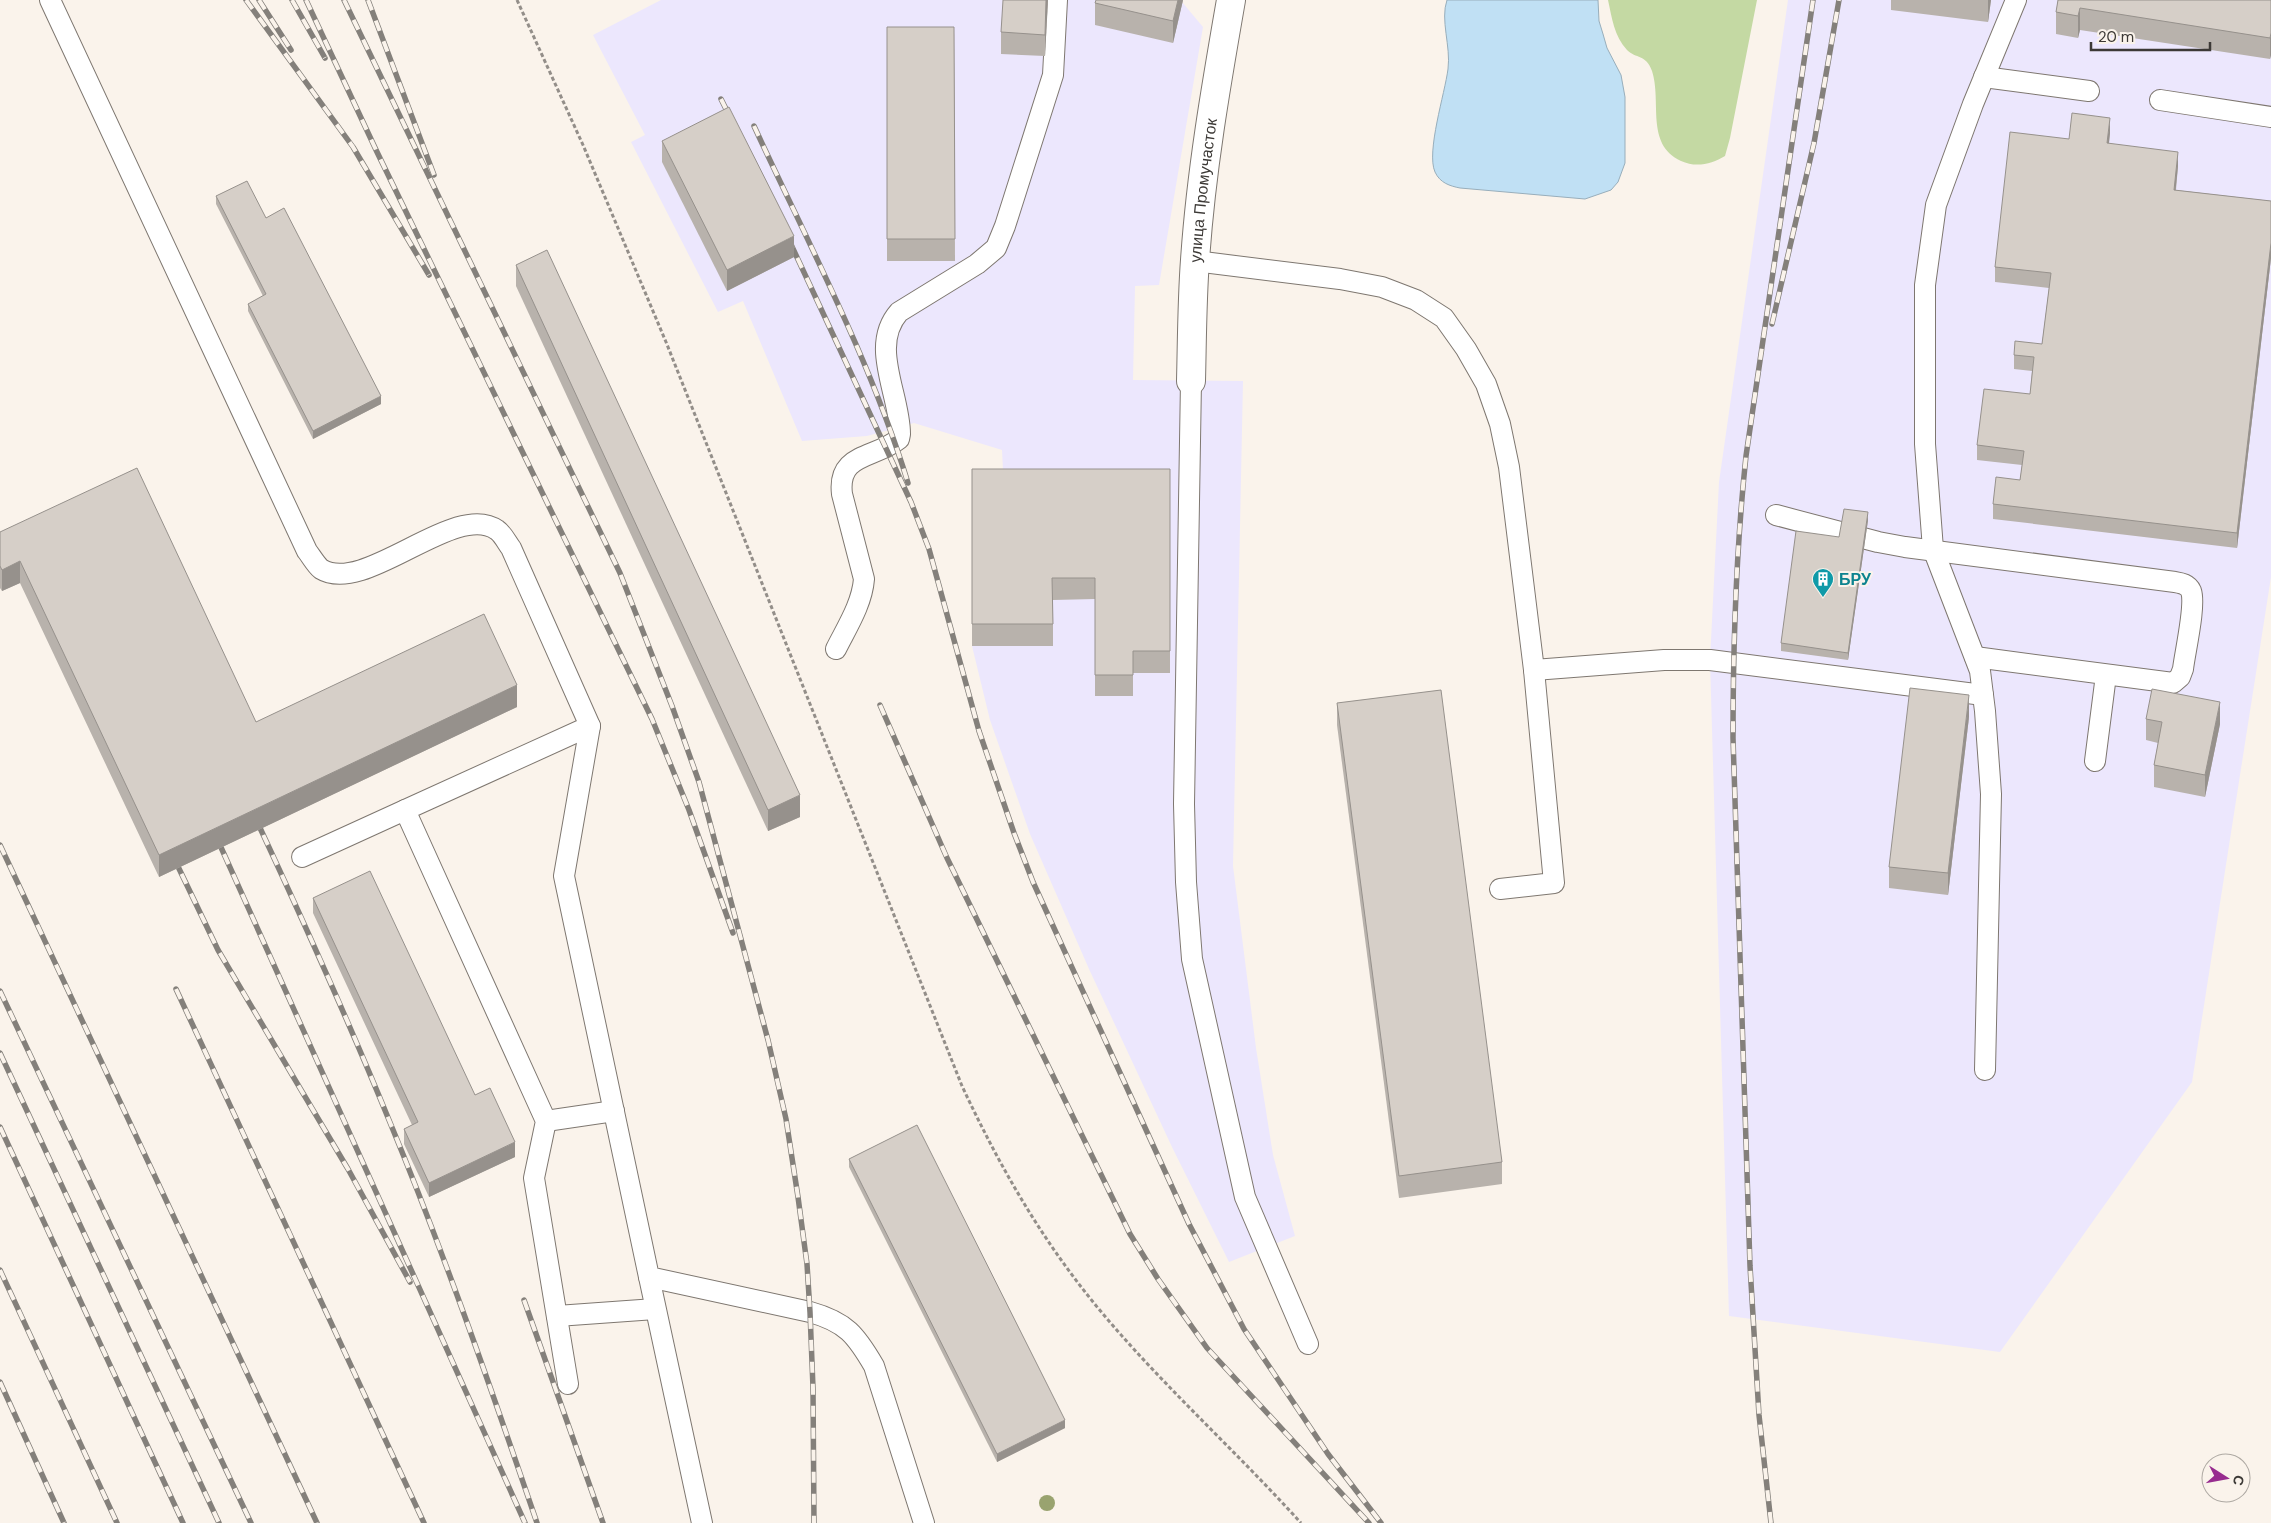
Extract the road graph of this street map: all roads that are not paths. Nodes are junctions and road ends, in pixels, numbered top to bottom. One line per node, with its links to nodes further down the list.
1 (50, 0): 18 (lane)
2 (1057, 0): 13 (lane)
3 (1231, 0): 9 (street, улица Промучасток)
4 (2016, 0): 5 (lane)
5 (1984, 77): 6 (lane); 12 (lane)
6 (2089, 92)
7 (2160, 100): 8 (lane)
8 (2271, 116)
9 (1195, 261): 10 (street, улица Промучасток); 15 (lane)
10 (1191, 382): 29 (lane)
11 (1776, 514): 12 (lane)
12 (1933, 549): 14 (lane); 16 (lane)
13 (836, 649)
14 (1975, 657): 16 (lane); 17 (lane)
15 (1534, 670): 17 (lane); 22 (lane)
16 (2106, 675): 19 (lane)
17 (1983, 695): 23 (lane)
18 (590, 726): 20 (lane); 24 (lane)
19 (2095, 761)
20 (405, 810): 21 (lane); 25 (lane)
21 (302, 857)
22 (1500, 889)
23 (1985, 1070)
24 (614, 1111): 25 (lane); 26 (lane)
25 (546, 1121): 28 (lane)
26 (649, 1277): 27 (lane); 32 (lane)
27 (655, 1309): 28 (lane); 31 (lane)
28 (557, 1316): 30 (lane)
29 (1308, 1344)
30 (568, 1384)
31 (702, 1523)
32 (924, 1523)

